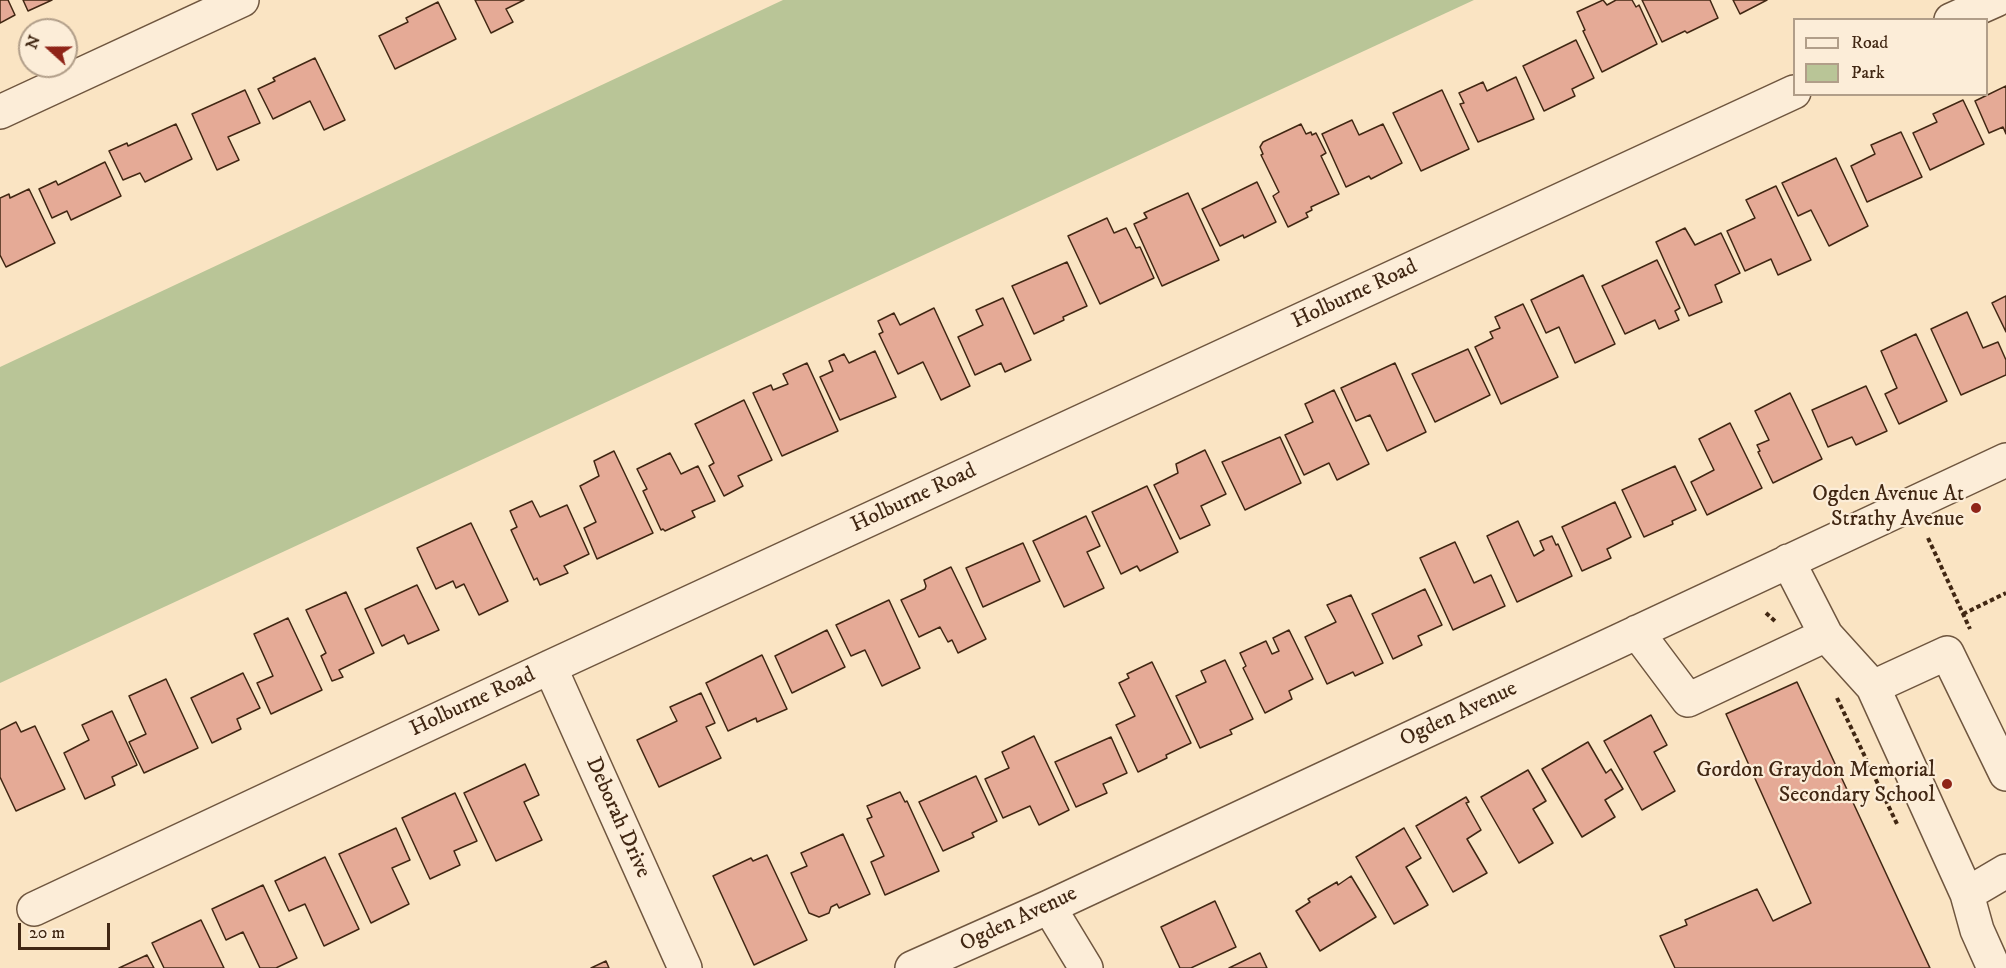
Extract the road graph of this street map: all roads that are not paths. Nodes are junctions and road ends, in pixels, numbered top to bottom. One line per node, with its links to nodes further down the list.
1 (242, 0): 7 (street)
2 (1941, 0): 4 (street)
3 (1996, 0): 5 (street)
4 (1950, 18)
5 (1956, 18)
6 (1793, 92): 12 (street, Holburne Road)
7 (0, 112)
8 (2006, 460): 9 (street, Ogden Avenue)
9 (1788, 561): 10 (street, Ogden Avenue); 11 (street)
10 (1637, 632): 11 (street); 17 (street, Ogden Avenue)
11 (1814, 641): 13 (street)
12 (550, 667): 18 (street, Holburne Road); 19 (street, Deborah Drive)
13 (1873, 687): 14 (street); 16 (street)
14 (2006, 774)
15 (2006, 872): 16 (street)
16 (1967, 894): 22 (street)
17 (1048, 907): 20 (street, Ogden Avenue); 21 (street)
18 (34, 909)
19 (685, 968)
20 (912, 968)
21 (1086, 968)
22 (1994, 968)

